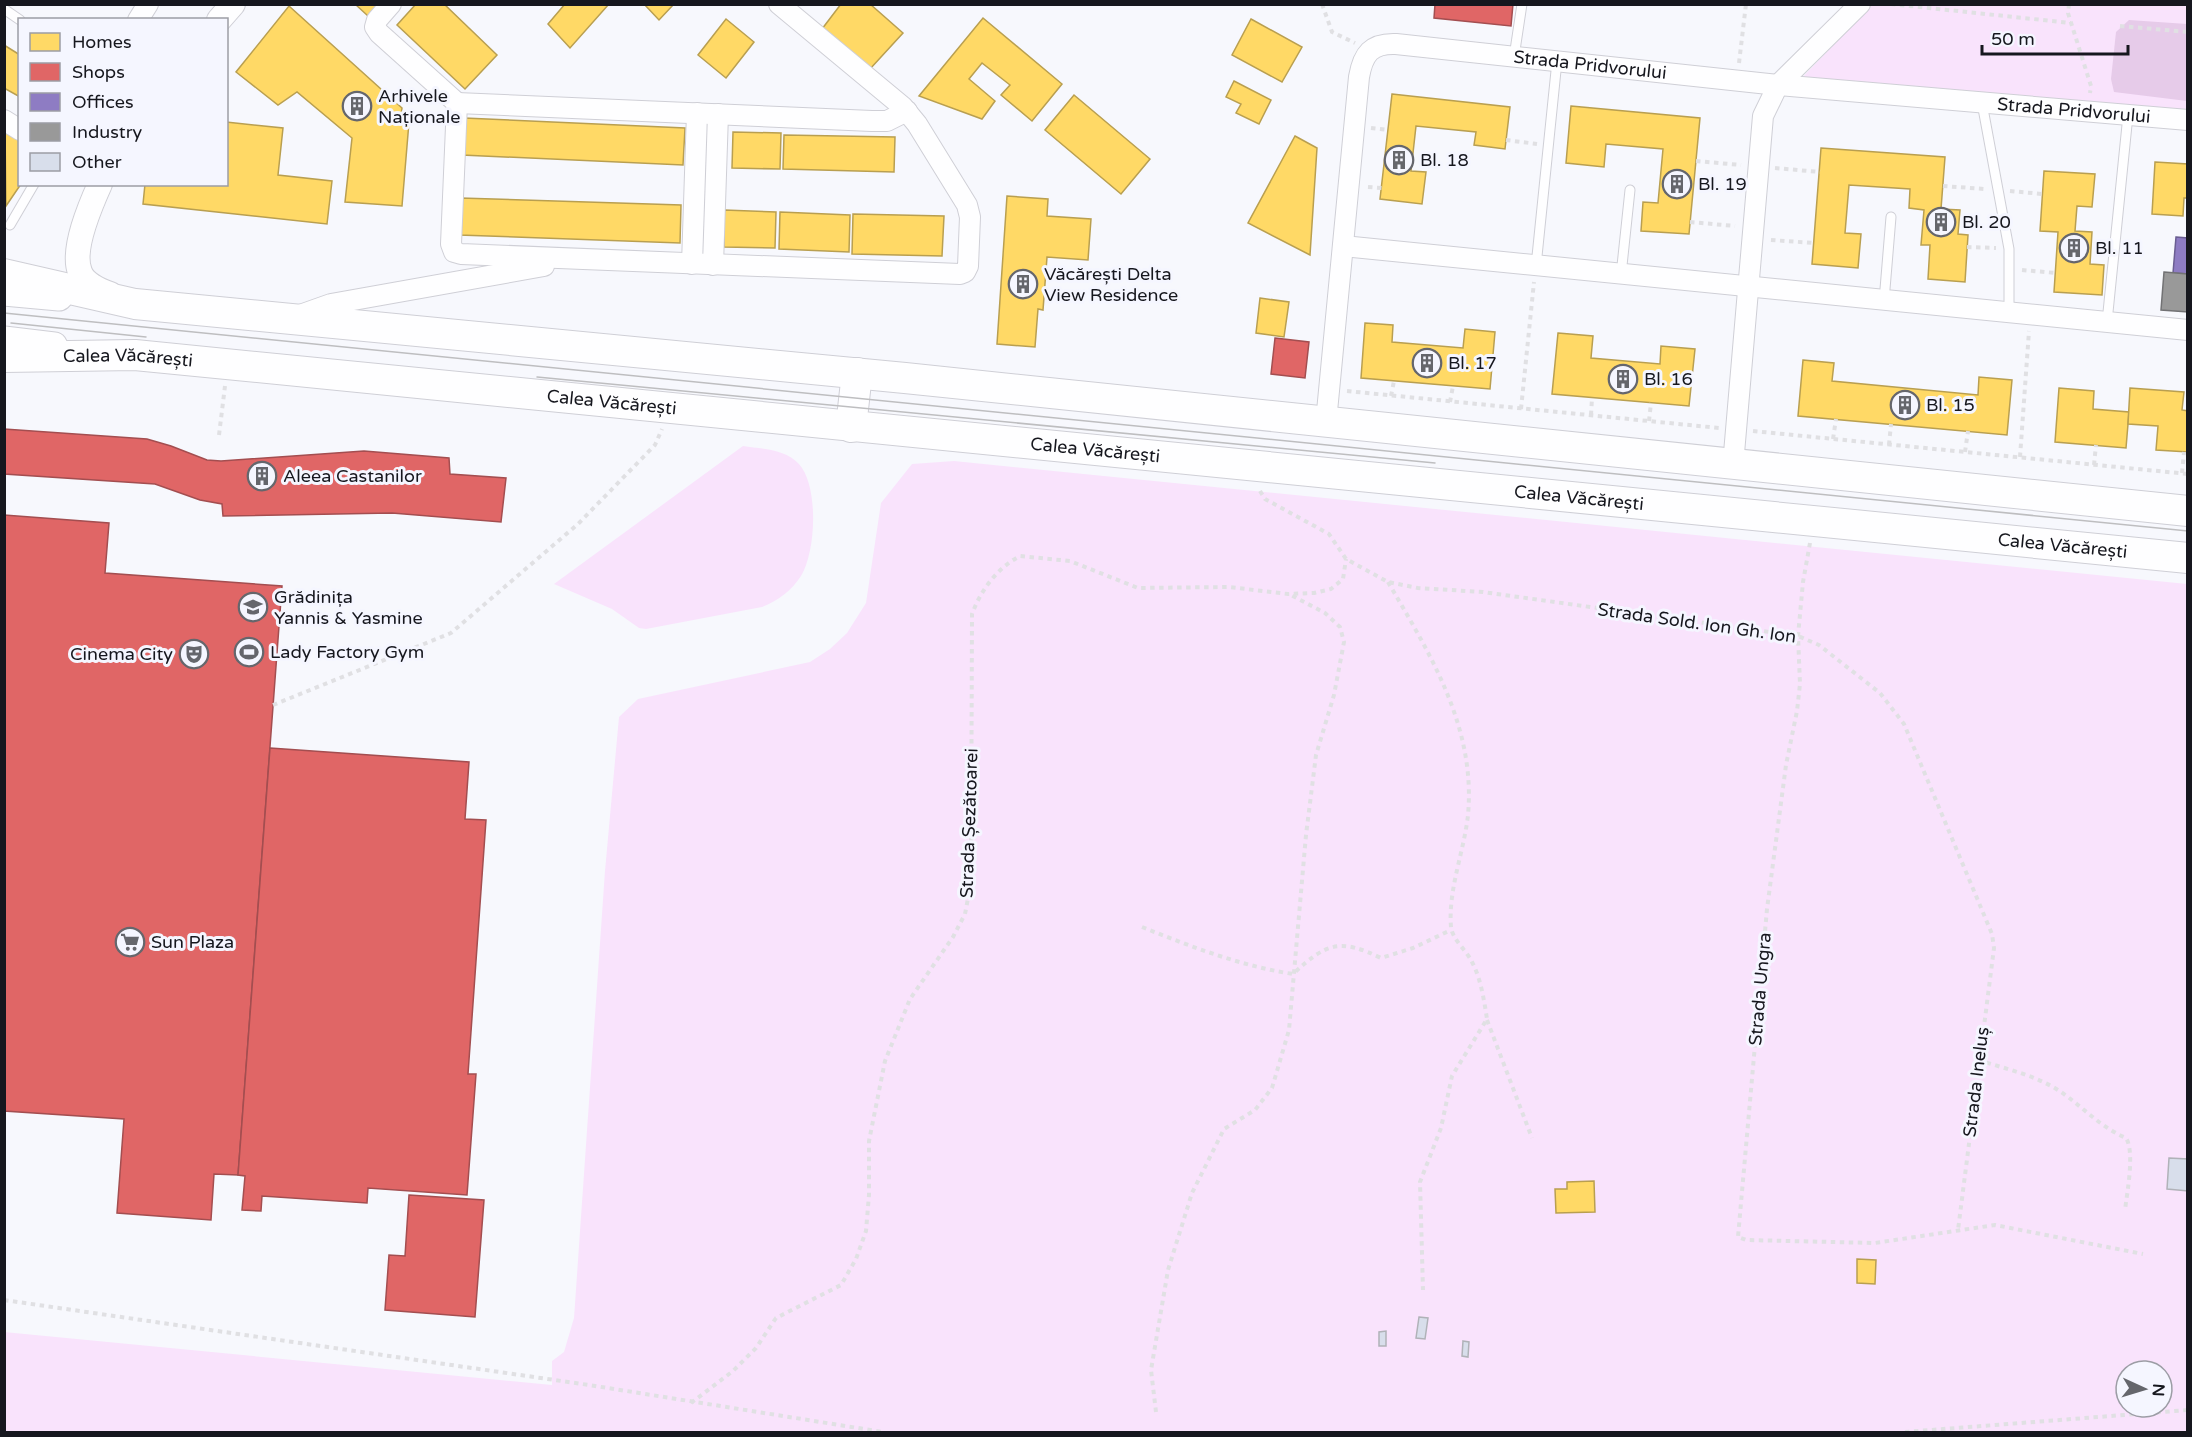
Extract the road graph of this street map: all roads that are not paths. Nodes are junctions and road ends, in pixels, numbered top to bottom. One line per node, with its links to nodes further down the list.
1 (148, 4): 8 (street)
2 (233, 4): 9 (street)
3 (391, 4): 14 (street)
4 (779, 4): 16 (street)
5 (1522, 4): 11 (lane)
6 (1860, 4): 13 (street)
7 (4, 9): 10 (lane)
8 (139, 18)
9 (221, 18)
10 (18, 19)
11 (1514, 57): 12 (street, Strada Pridvorului); 28 (street, Strada Pridvorului)
12 (1557, 61): 13 (street, Strada Pridvorului); 33 (lane)
13 (1778, 85): 15 (street, Strada Pridvorului); 36 (street)
14 (457, 103): 17 (street); 30 (street)
15 (1982, 103): 19 (street, Strada Pridvorului); 40 (lane)
16 (907, 111): 18 (street); 32 (street)
17 (697, 113): 18 (street); 31 (street)
18 (718, 114): 32 (street)
19 (2127, 115): 21 (street, Strada Pridvorului); 42 (lane)
20 (4, 120): 22 (street)
21 (2187, 120)
22 (18, 129)
23 (33, 186): 27 (lane)
24 (99, 186): 29 (street)
25 (1630, 190): 34 (lane)
26 (1891, 217): 38 (lane)
27 (10, 225)
28 (1343, 246): 33 (street); 48 (street)
29 (79, 250): 35 (street); 39 (street)
30 (582, 259): 31 (street); 41 (street)
31 (692, 264): 32 (street)
32 (713, 265)
33 (1536, 266): 34 (street)
34 (1621, 275): 36 (street)
35 (19, 277): 39 (main road)
36 (1748, 288): 38 (street); 50 (street)
37 (4, 292): 39 (main road)
38 (1884, 301): 40 (street)
39 (135, 304): 41 (main road)
40 (2009, 313): 42 (street)
41 (290, 319): 47 (main road)
42 (2107, 322): 43 (street)
43 (2187, 330)
44 (4, 340): 45 (main road)
45 (135, 355): 46 (main road, Calea Văcărești); 49 (main road, Calea Văcărești)
46 (4, 357)
47 (857, 374): 48 (main road); 49 (main road)
48 (1326, 422): 50 (main road)
49 (851, 427): 52 (main road, Calea Văcărești)
50 (1732, 465): 51 (main road)
51 (2187, 511)
52 (2187, 558)

